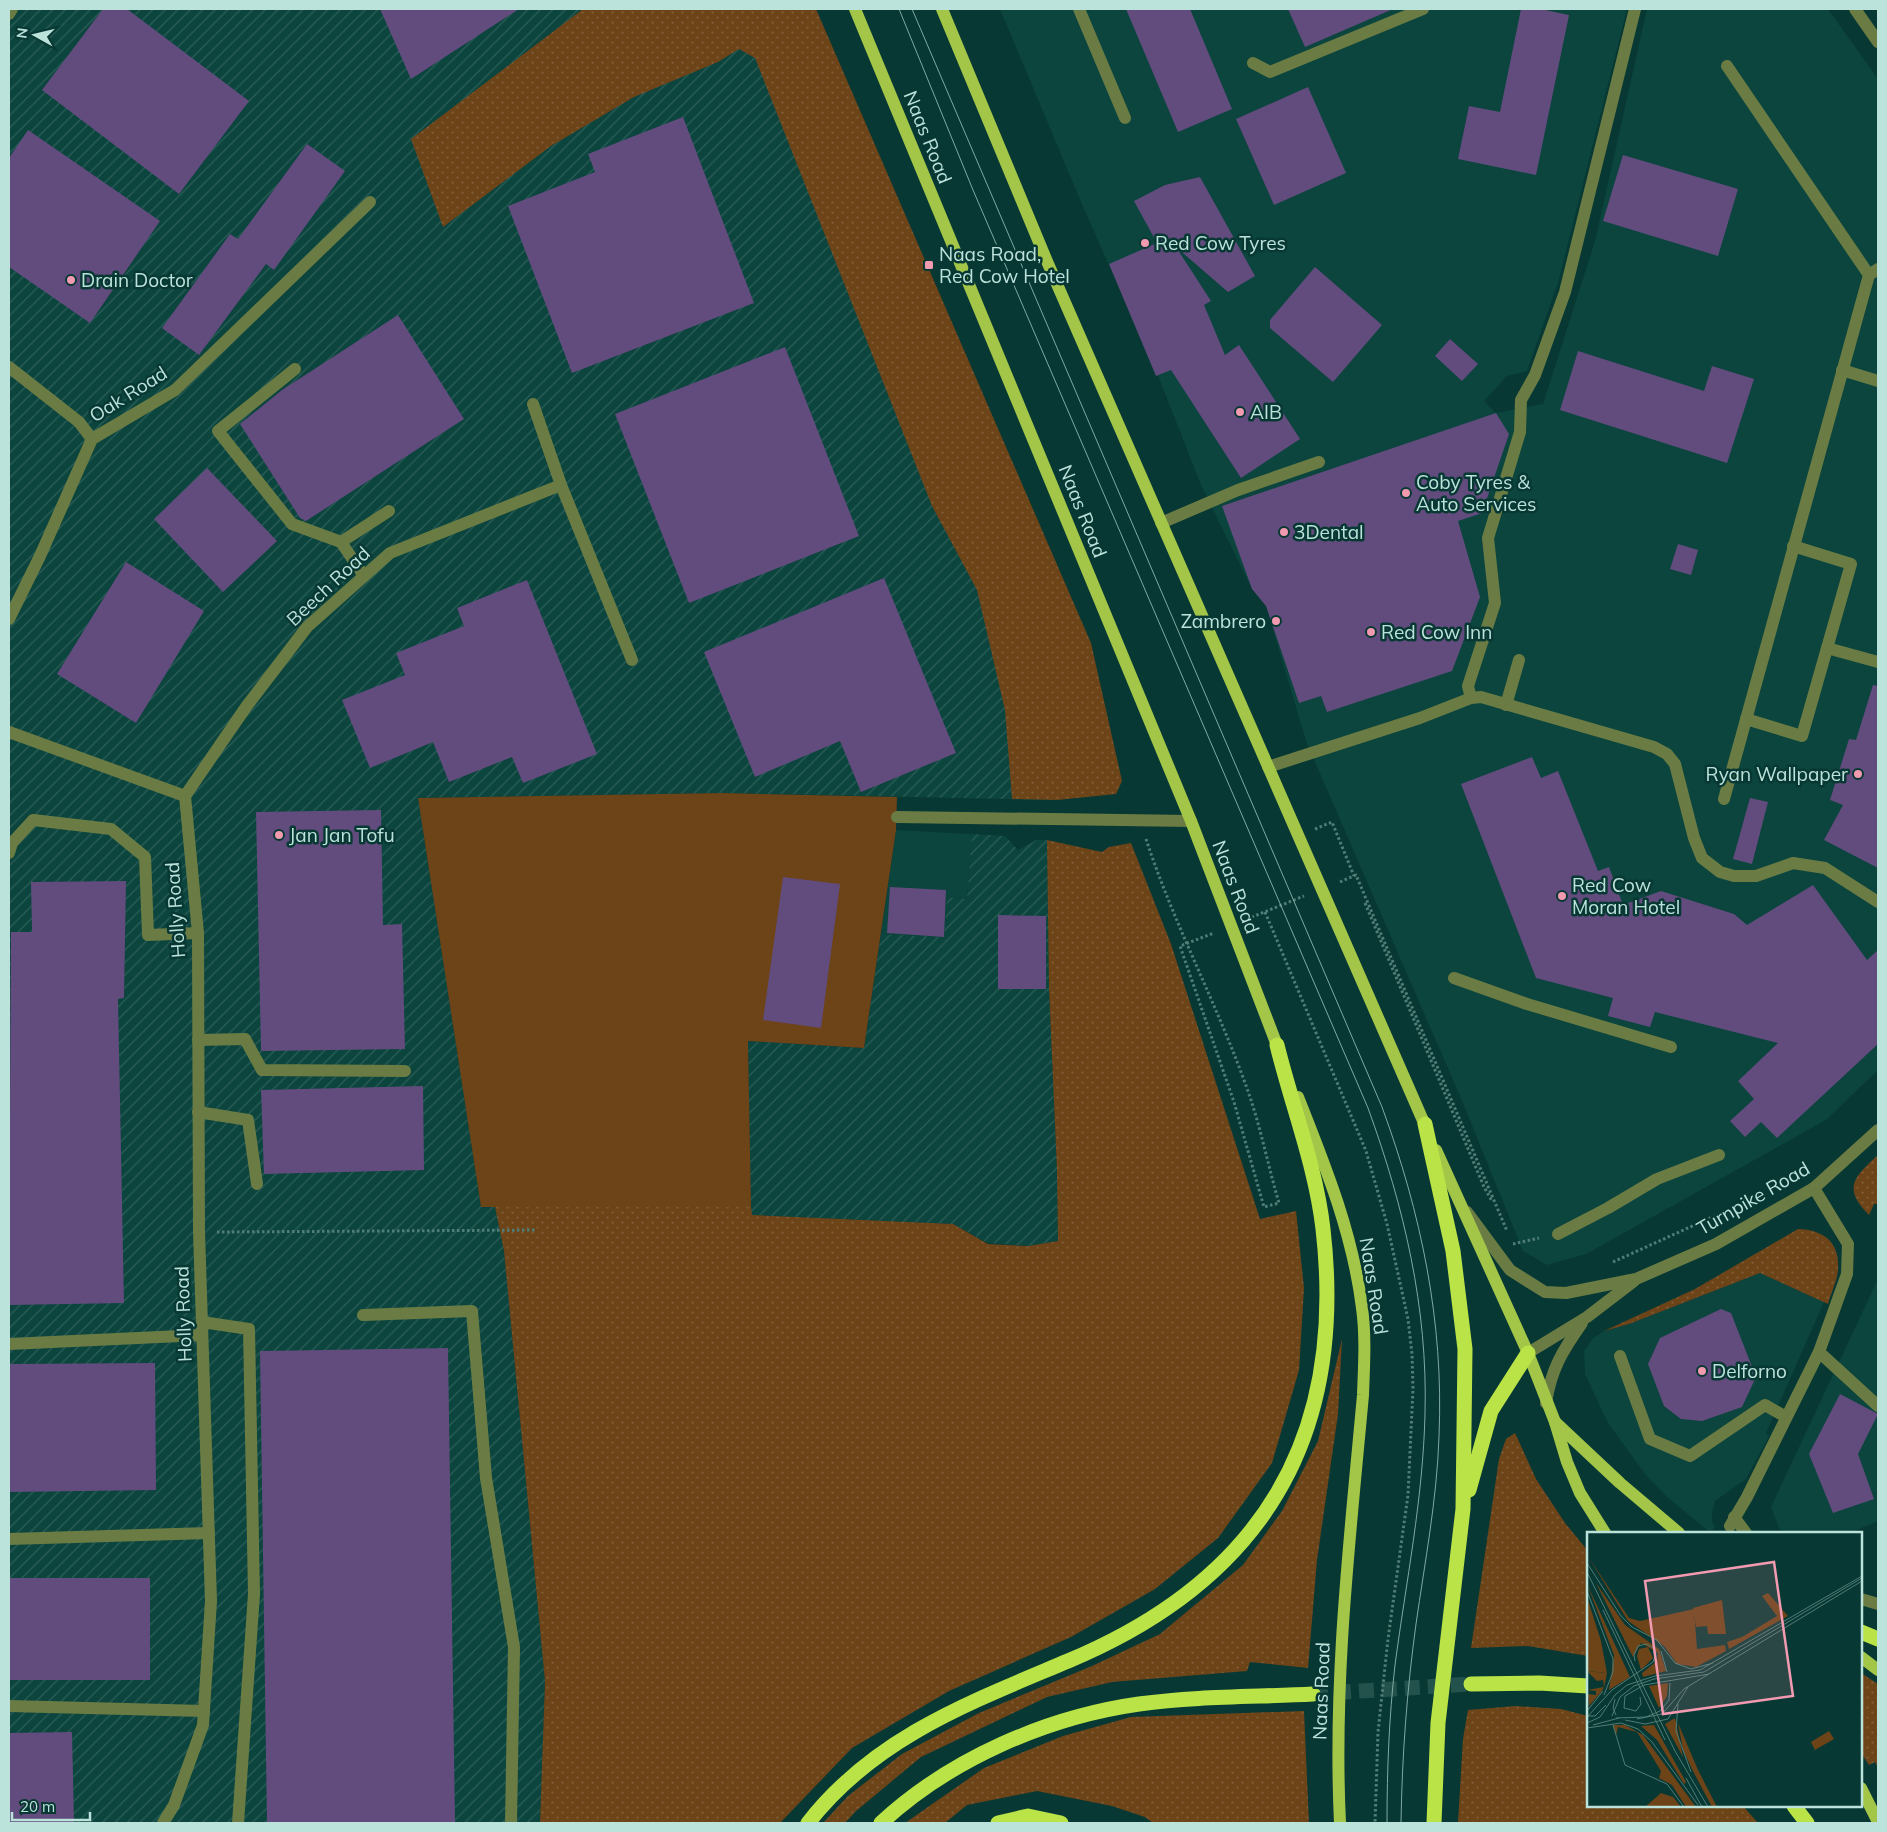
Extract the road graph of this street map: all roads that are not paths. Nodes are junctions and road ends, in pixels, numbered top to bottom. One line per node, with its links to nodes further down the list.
1 (12, 9): 8 (street)
2 (855, 9): 41 (main road, Naas Road)
3 (942, 9): 24 (main road)
4 (1078, 9): 12 (street)
5 (1423, 9): 10 (street)
6 (1635, 9): 33 (street)
7 (1855, 9): 9 (street)
8 (9, 14)
9 (1878, 42)
10 (1253, 64)
11 (1727, 66): 14 (street)
12 (1125, 118)
13 (370, 202): 20 (street, Oak Road)
14 (1873, 272): 17 (street)
15 (9, 367): 20 (street)
16 (295, 368): 25 (street)
17 (1842, 370): 18 (street); 26 (street)
18 (1878, 381)
19 (533, 404): 22 (street)
20 (92, 439): 28 (street, Oak Road)
21 (1319, 462): 24 (street)
22 (562, 486): 27 (street, Beech Road); 30 (street)
23 (389, 511): 25 (street)
24 (1162, 522): 37 (main road)
25 (340, 542): 27 (street)
26 (1793, 546): 29 (street); 35 (street)
27 (364, 576): 38 (street, Beech Road)
28 (9, 619)
29 (1827, 648): 32 (street); 35 (street)
30 (632, 660)
31 (1519, 660): 34 (street)
32 (1878, 662)
33 (1471, 698): 34 (street); 37 (street)
34 (1506, 705): 43 (street)
35 (1746, 719): 39 (street)
36 (9, 732): 38 (street)
37 (1268, 767): 51 (main road)
38 (185, 796): 44 (street, Holly Road)
39 (1724, 799)
40 (897, 817): 41 (street)
41 (1191, 821): 47 (main road, Naas Road)
42 (9, 853): 44 (street)
43 (1878, 902)
44 (198, 932): 46 (street, Holly Road)
45 (1454, 978): 48 (street)
46 (198, 1040): 49 (street); 50 (street, Holly Road)
47 (1277, 1045): 93 (highway); 97 (main road, Naas Road)
48 (1671, 1047)
49 (405, 1071)
50 (198, 1112): 54 (street); 61 (street, Holly Road)
51 (1425, 1124): 56 (main road); 70 (highway)
52 (1878, 1130): 55 (street, Turnpike Road)
53 (1719, 1155): 57 (street)
54 (257, 1184)
55 (1814, 1188): 58 (street, Turnpike Road); 63 (street)
56 (1454, 1193): 58 (street); 64 (main road)
57 (1558, 1234)
58 (1636, 1279): 60 (street)
59 (363, 1315): 92 (street)
60 (1586, 1317): 64 (street); 66 (street)
61 (202, 1328): 62 (street); 74 (street, Holly Road); 91 (street)
62 (9, 1344)
63 (1819, 1352): 67 (street); 68 (street)
64 (1528, 1353): 66 (main road); 70 (highway)
65 (1620, 1356): 68 (street)
66 (1546, 1403): 69 (main road)
67 (1878, 1406)
68 (1786, 1417): 73 (street)
69 (1555, 1422): 71 (main road); 72 (main road)
70 (1463, 1509): 98 (highway)
71 (1604, 1532)
72 (1678, 1532)
73 (1745, 1532)
74 (209, 1533): 75 (street); 86 (street, Holly Road)
75 (9, 1539)
76 (1862, 1599): 77 (street)
77 (1878, 1604)
78 (1862, 1632): 79 (highway)
79 (1878, 1639)
80 (1862, 1658): 81 (main road)
81 (1878, 1670)
82 (1471, 1684): 83 (highway)
83 (1587, 1686)
84 (1313, 1694): 94 (highway)
85 (9, 1706): 86 (street)
86 (204, 1711): 90 (street, Holly Road)
87 (1862, 1790): 89 (main road)
88 (1795, 1807): 99 (highway)
89 (1878, 1822)
90 (163, 1823)
91 (238, 1823)
92 (511, 1823)
93 (808, 1823)
94 (881, 1823)
95 (998, 1823): 96 (highway)
96 (1061, 1823)
97 (1340, 1823)
98 (1434, 1823)
99 (1808, 1823)

